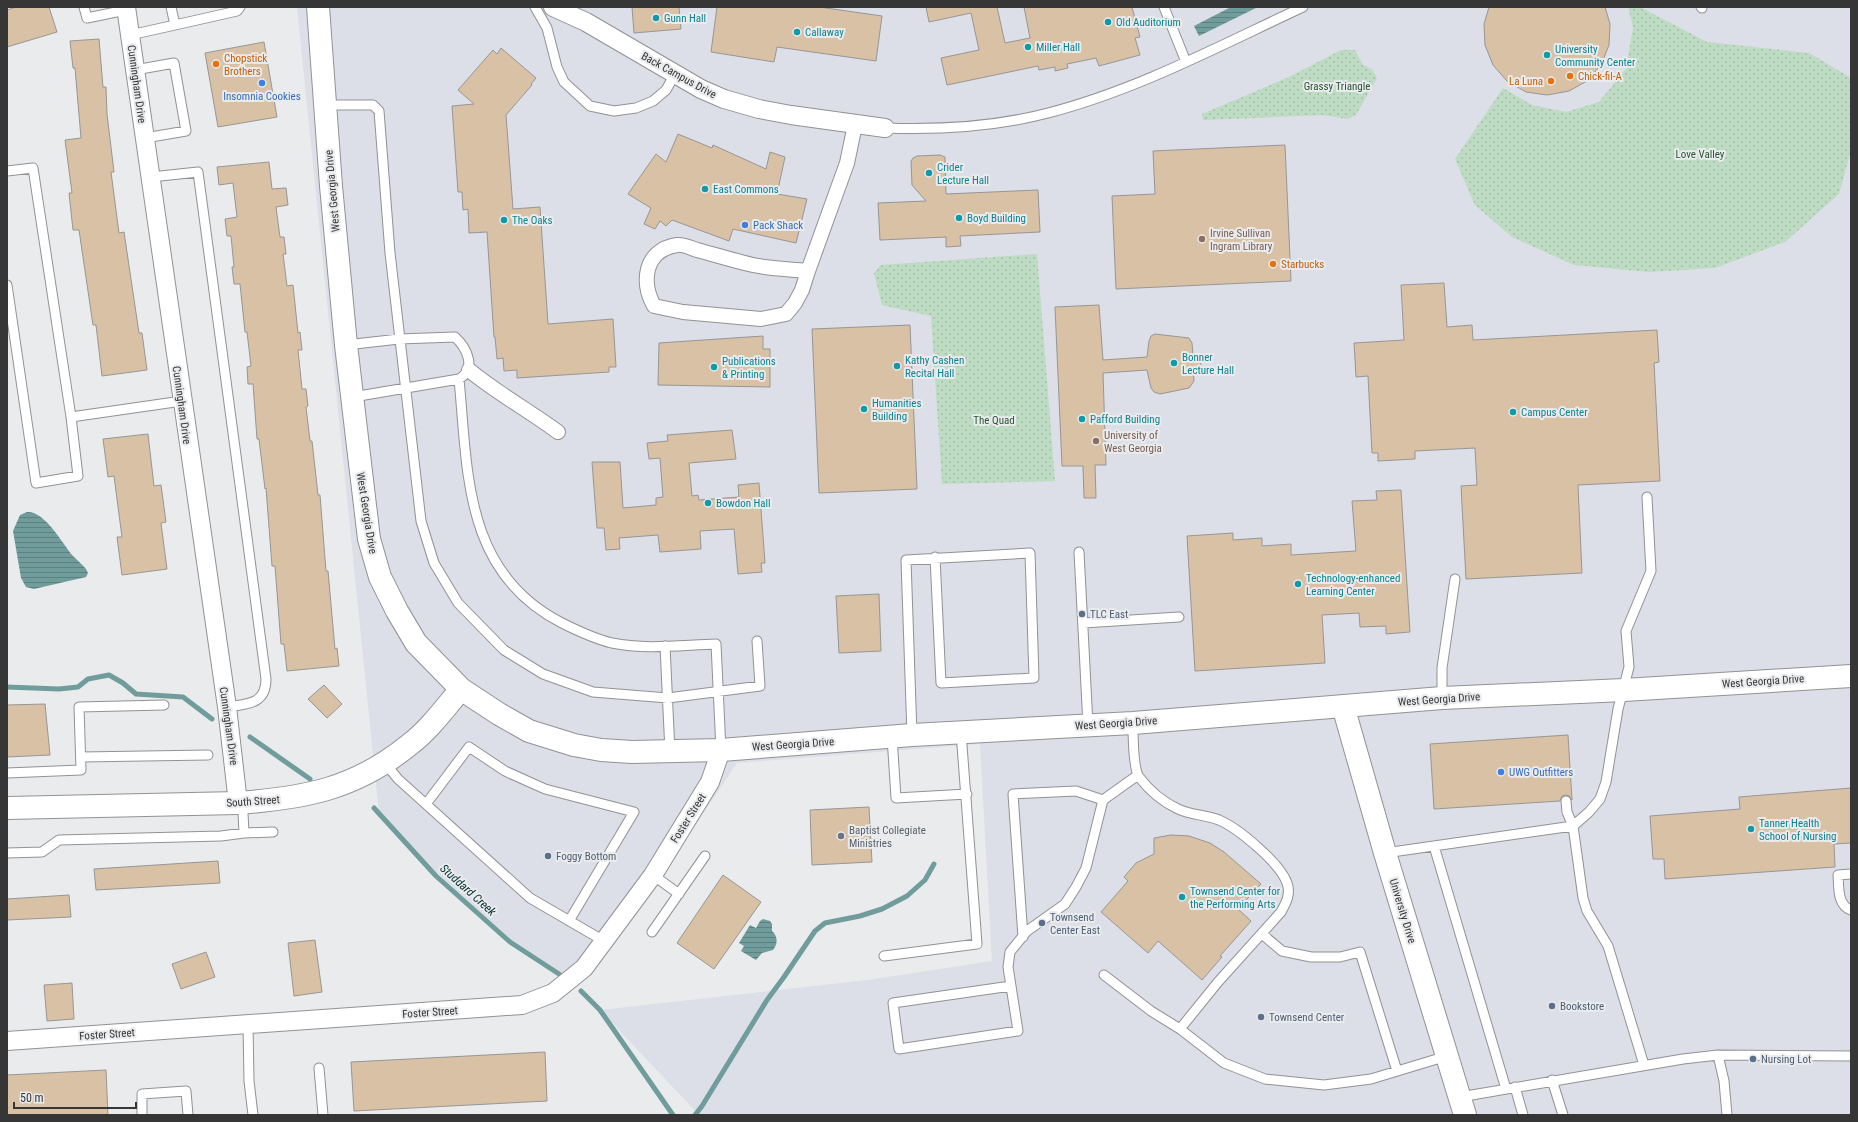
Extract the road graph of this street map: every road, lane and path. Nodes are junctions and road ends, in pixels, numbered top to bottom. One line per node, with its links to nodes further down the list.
1 (84, 7): 9 (lane)
2 (171, 7): 10 (lane)
3 (240, 7): 10 (lane)
4 (318, 7): 15 (street, West Georgia Drive)
5 (535, 7): 14 (lane)
6 (553, 7): 14 (street, Back Campus Drive)
7 (1164, 7): 12 (lane)
8 (1303, 7): 12 (lane)
9 (126, 9): 11 (street, Cunningham Drive)
10 (175, 25): 11 (lane)
11 (130, 35): 13 (street, Cunningham Drive)
12 (1186, 62): 17 (lane)
13 (135, 70): 18 (street, Cunningham Drive); 18 (lane)
14 (675, 74): 16 (street, Back Campus Drive)
15 (326, 105): 23 (lane); 24 (street, West Georgia Drive)
16 (855, 125): 17 (street, Back Campus Drive); 21 (street)
17 (885, 128)
18 (145, 138): 20 (street, Cunningham Drive)
19 (7, 171): 29 (lane)
20 (151, 177): 28 (street, Cunningham Drive); 47 (lane)
21 (808, 271): 21 (street)
22 (7, 285): 29 (lane)
23 (399, 339): 24 (lane); 25 (lane); 26 (lane)
24 (346, 345): 27 (street, West Georgia Drive)
25 (464, 375): 26 (lane); 30 (street); 38 (lane)
26 (405, 389): 27 (lane); 43 (lane)
27 (353, 396): 40 (street, West Georgia Drive)
28 (182, 402): 29 (lane); 47 (street, Cunningham Drive)
29 (71, 417)
30 (558, 432)
31 (1647, 497): 41 (lane)
32 (1080, 552): 36 (lane)
33 (935, 557): 33 (lane); 51 (lane)
34 (1455, 579): 44 (lane)
35 (1179, 617): 36 (lane)
36 (1083, 623): 49 (lane)
37 (757, 641): 42 (lane)
38 (665, 646): 42 (lane); 43 (lane)
39 (1851, 676): 41 (street, West Georgia Drive)
40 (461, 689): 53 (street, West Georgia Drive); 56 (street, South Street)
41 (1624, 690): 44 (street, West Georgia Drive); 65 (lane)
42 (718, 693): 43 (lane); 52 (lane)
43 (668, 698): 53 (lane)
44 (1442, 698): 46 (street, West Georgia Drive)
45 (164, 705): 55 (lane)
46 (1343, 706): 48 (street, West Georgia Drive); 70 (street, University Drive)
47 (227, 707): 62 (street, Cunningham Drive)
48 (1133, 723): 49 (street, West Georgia Drive); 58 (lane)
49 (1088, 726): 50 (street, West Georgia Drive)
50 (961, 732): 51 (street, West Georgia Drive); 59 (lane)
51 (902, 736): 52 (street, West Georgia Drive); 59 (lane)
52 (721, 750): 53 (street, West Georgia Drive); 73 (street, Foster Street)
53 (670, 752)
54 (208, 755): 55 (lane)
55 (81, 757): 57 (lane)
56 (385, 763): 62 (street, South Street); 63 (lane)
57 (7, 773)
58 (1138, 775): 60 (lane); 78 (lane)
59 (967, 794): 81 (lane)
60 (1103, 800): 79 (lane); 79 (lane)
61 (1566, 800): 65 (lane)
62 (238, 803): 64 (street, South Street); 67 (lane)
63 (426, 804): 76 (lane); 76 (lane)
64 (7, 808)
65 (1573, 826): 68 (lane); 90 (lane)
66 (273, 832): 67 (lane)
67 (244, 833): 69 (lane)
68 (1434, 846): 70 (lane); 94 (lane)
69 (7, 853)
70 (1385, 853): 88 (street, University Drive)
71 (705, 856): 74 (lane)
72 (1851, 874): 75 (lane)
73 (652, 875): 74 (lane); 80 (street, Foster Street)
74 (679, 894): 77 (lane)
75 (1851, 910)
76 (569, 921): 80 (lane)
77 (652, 932)
78 (1262, 934): 85 (lane); 92 (lane)
79 (1023, 937): 83 (lane)
80 (604, 941): 84 (street, Foster Street)
81 (884, 956)
82 (1104, 975): 85 (lane)
83 (1011, 986): 83 (lane)
84 (248, 1025): 86 (street, Foster Street); 98 (lane)
85 (1180, 1029): 92 (lane)
86 (7, 1041)
87 (1718, 1055): 89 (lane); 90 (lane); 102 (lane)
88 (1447, 1056): 92 (lane); 95 (street, University Drive)
89 (1851, 1056)
90 (1644, 1065): 93 (lane)
91 (319, 1068): 99 (lane)
92 (1397, 1071)
93 (1552, 1080): 94 (lane); 101 (lane)
94 (1511, 1088): 95 (lane); 100 (lane)
95 (1462, 1106)
96 (142, 1115): 97 (lane)
97 (188, 1115)
98 (253, 1115)
99 (323, 1115)
100 (1523, 1115)
101 (1563, 1115)
102 (1727, 1115)

